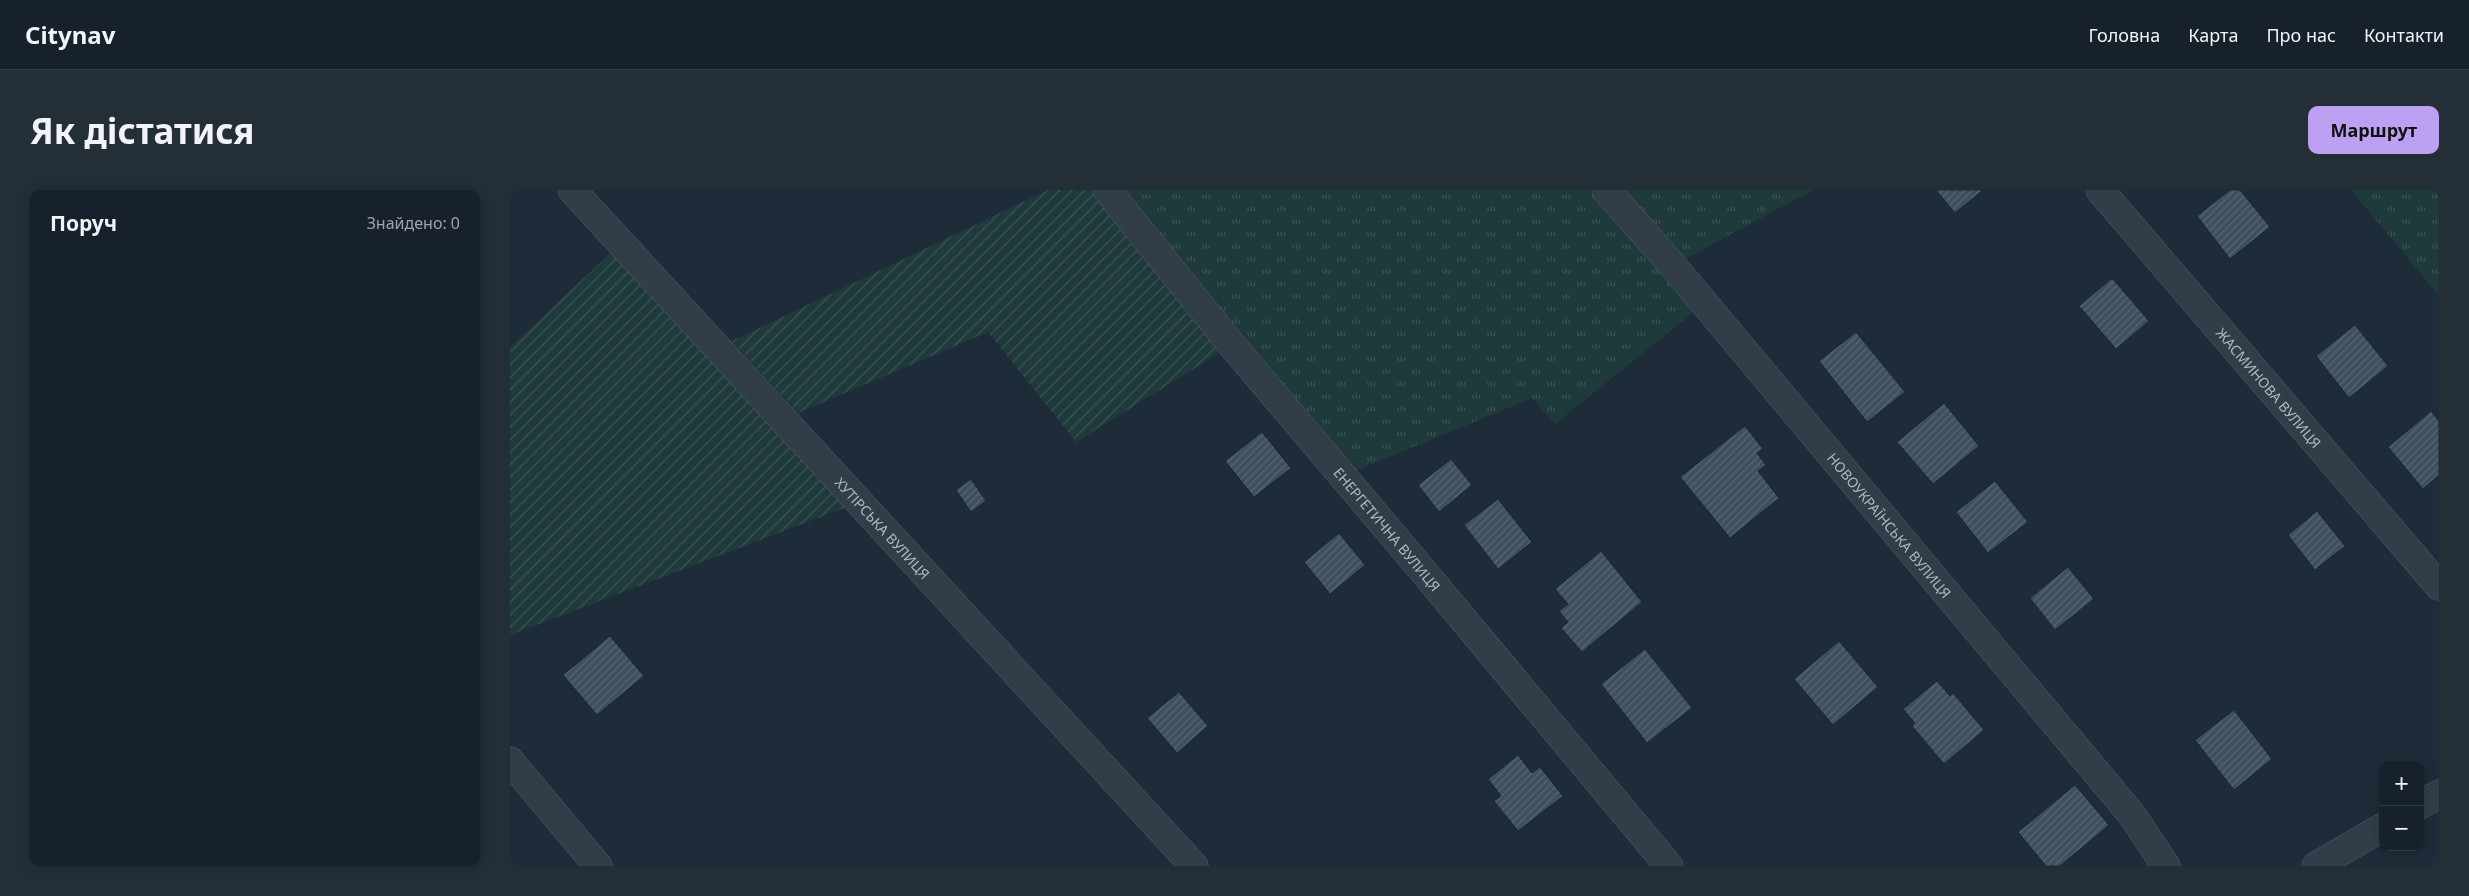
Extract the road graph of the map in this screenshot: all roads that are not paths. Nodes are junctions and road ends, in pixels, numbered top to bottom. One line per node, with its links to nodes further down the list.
1 (572, 190): 11 (street, ХУТІРСЬКА ВУЛИЦЯ)
2 (1107, 190): 12 (street, ЕНЕРГЕТИЧНА ВУЛИЦЯ)
3 (1606, 190): 13 (street, НОВОУКРАЇНСЬКА ВУЛИЦЯ)
4 (2100, 190): 5 (street, ЖАСМИНОВА ВУЛИЦЯ)
5 (2439, 586)
6 (510, 761): 10 (street)
7 (2439, 794): 8 (street)
8 (2424, 803)
9 (2379, 829): 14 (street)
10 (598, 866)
11 (1194, 866)
12 (1669, 866)
13 (2166, 866)
14 (2316, 866)

